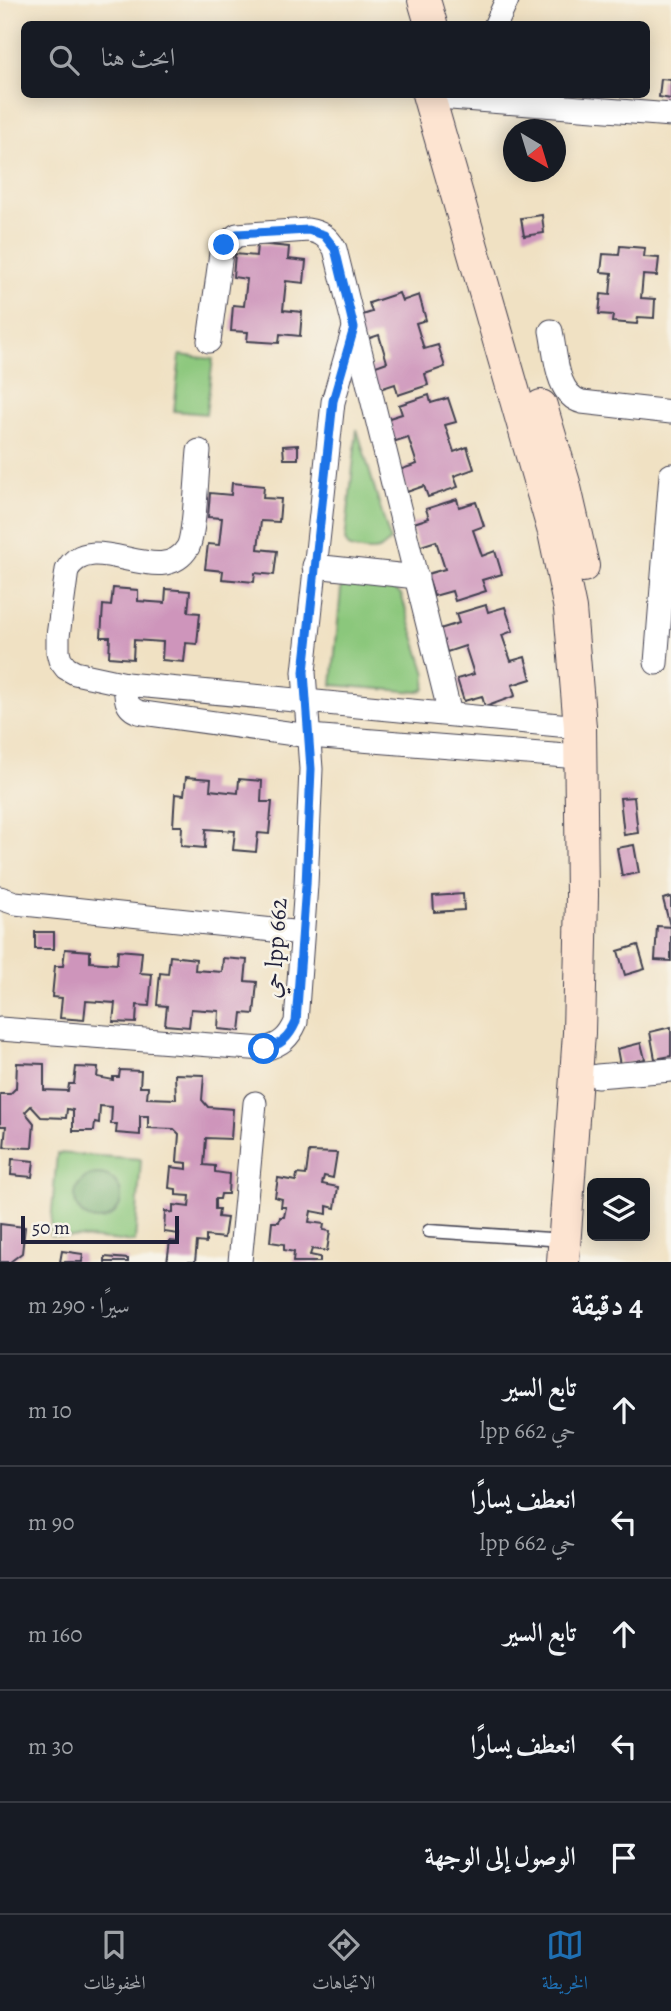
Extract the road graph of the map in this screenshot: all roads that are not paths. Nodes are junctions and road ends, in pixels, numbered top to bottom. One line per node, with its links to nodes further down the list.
1 (403, 0): 4 (main road)
2 (424, 0): 5 (main road)
3 (507, 0): 6 (street)
4 (409, 21)
5 (430, 21)
6 (497, 21)
7 (444, 98): 24 (main road)
8 (444, 98): 29 (main road)
9 (467, 98): 10 (street)
10 (671, 115)
11 (354, 328): 13 (street); 17 (street, حي lpp 662); 18 (street)
12 (551, 331): 14 (street)
13 (209, 341)
14 (671, 412)
15 (199, 451): 20 (street)
16 (671, 475): 19 (street)
17 (314, 566): 18 (street); 21 (street, حي lpp 662)
18 (417, 577): 22 (street)
19 (656, 663)
20 (126, 684): 21 (street); 23 (street)
21 (306, 701): 22 (street); 23 (street, حي lpp 662)
22 (450, 714): 24 (street)
23 (309, 736): 24 (street); 26 (street, حي lpp 662)
24 (580, 742): 32 (main road)
25 (0, 898): 26 (street)
26 (302, 933): 27 (street, حي lpp 662)
27 (0, 1029)
28 (671, 1070): 29 (street)
29 (597, 1076): 32 (main road)
30 (256, 1103): 33 (street)
31 (429, 1231): 32 (lane)
32 (571, 1255)
33 (240, 1262)

